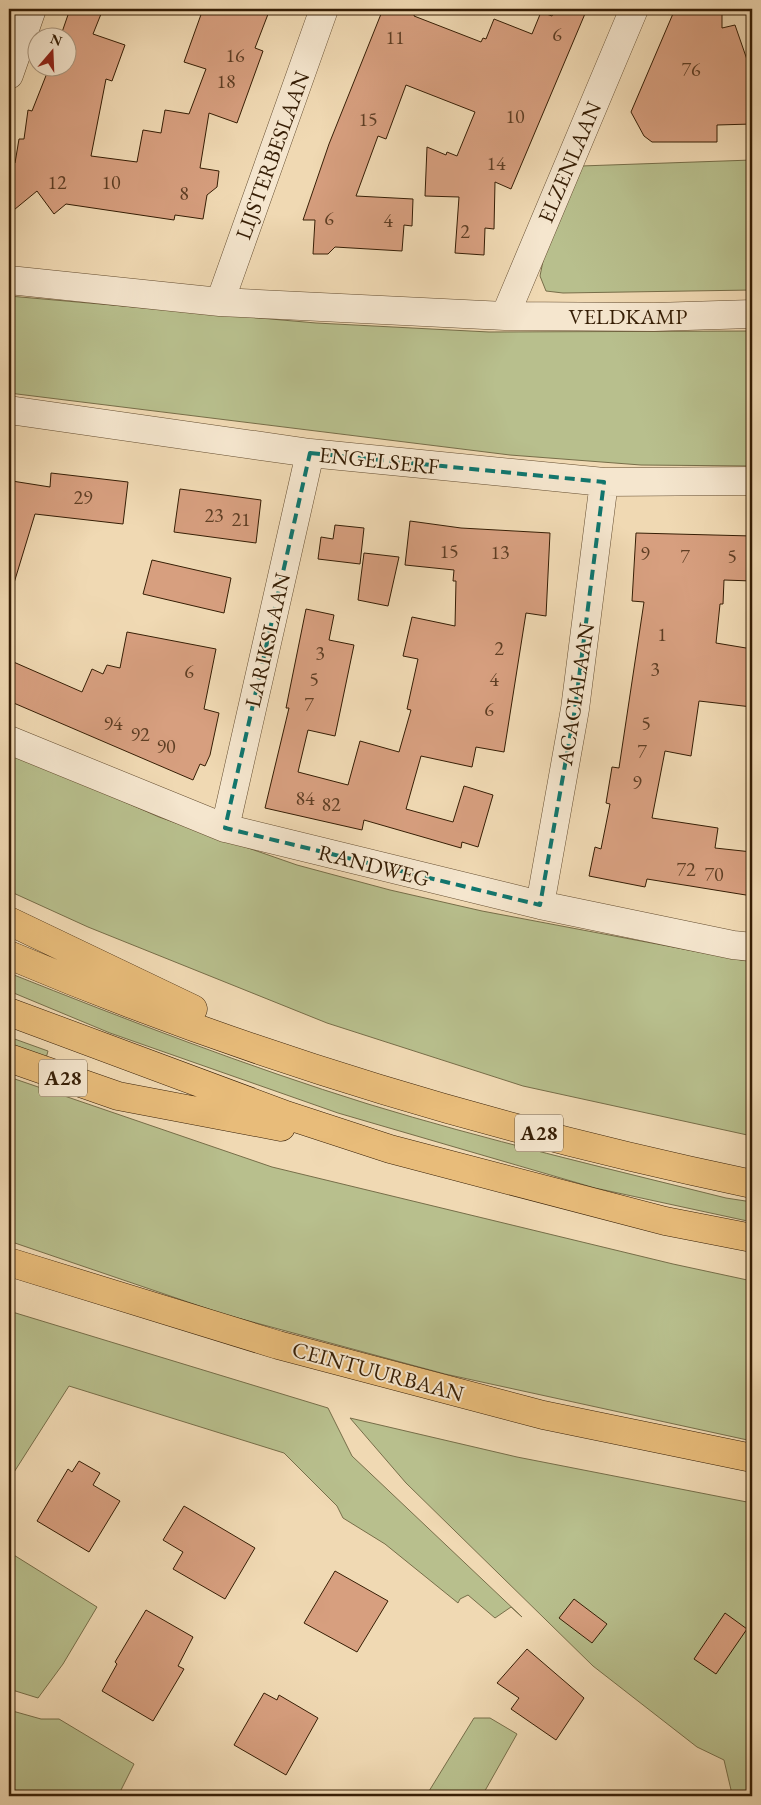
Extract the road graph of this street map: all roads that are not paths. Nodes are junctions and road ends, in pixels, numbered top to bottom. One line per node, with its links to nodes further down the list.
1 (32, 9): 4 (street)
2 (324, 9): 6 (street, LIJSTERBESLAAN)
3 (634, 9): 8 (street, ELZENLAAN)
4 (9, 75)
5 (9, 280): 6 (street)
6 (220, 302): 8 (street)
7 (752, 314): 8 (street, VELDKAMP)
8 (505, 316)
9 (9, 410): 10 (street, ENGELSERF)
10 (310, 453): 12 (street, ENGELSERF); 14 (street, LARIKSLAAN)
11 (752, 481): 12 (street, ENGELSERF)
12 (604, 482): 15 (street, ACACIALAAN)
13 (9, 740): 14 (street, RANDWEG)
14 (225, 828): 15 (street, RANDWEG)
15 (540, 905): 17 (street, RANDWEG)
16 (9, 921): 21 (main road, A28)
17 (752, 947)
18 (9, 954): 21 (main road, A28)
19 (9, 1012): 22 (main road, A28)
20 (9, 1058): 22 (main road, A28)
21 (328, 1074): 23 (main road, A28)
22 (390, 1149): 24 (main road, A28)
23 (752, 1184)
24 (752, 1238)
25 (9, 1262): 26 (main road, CEINTUURBAAN)
26 (752, 1458)

